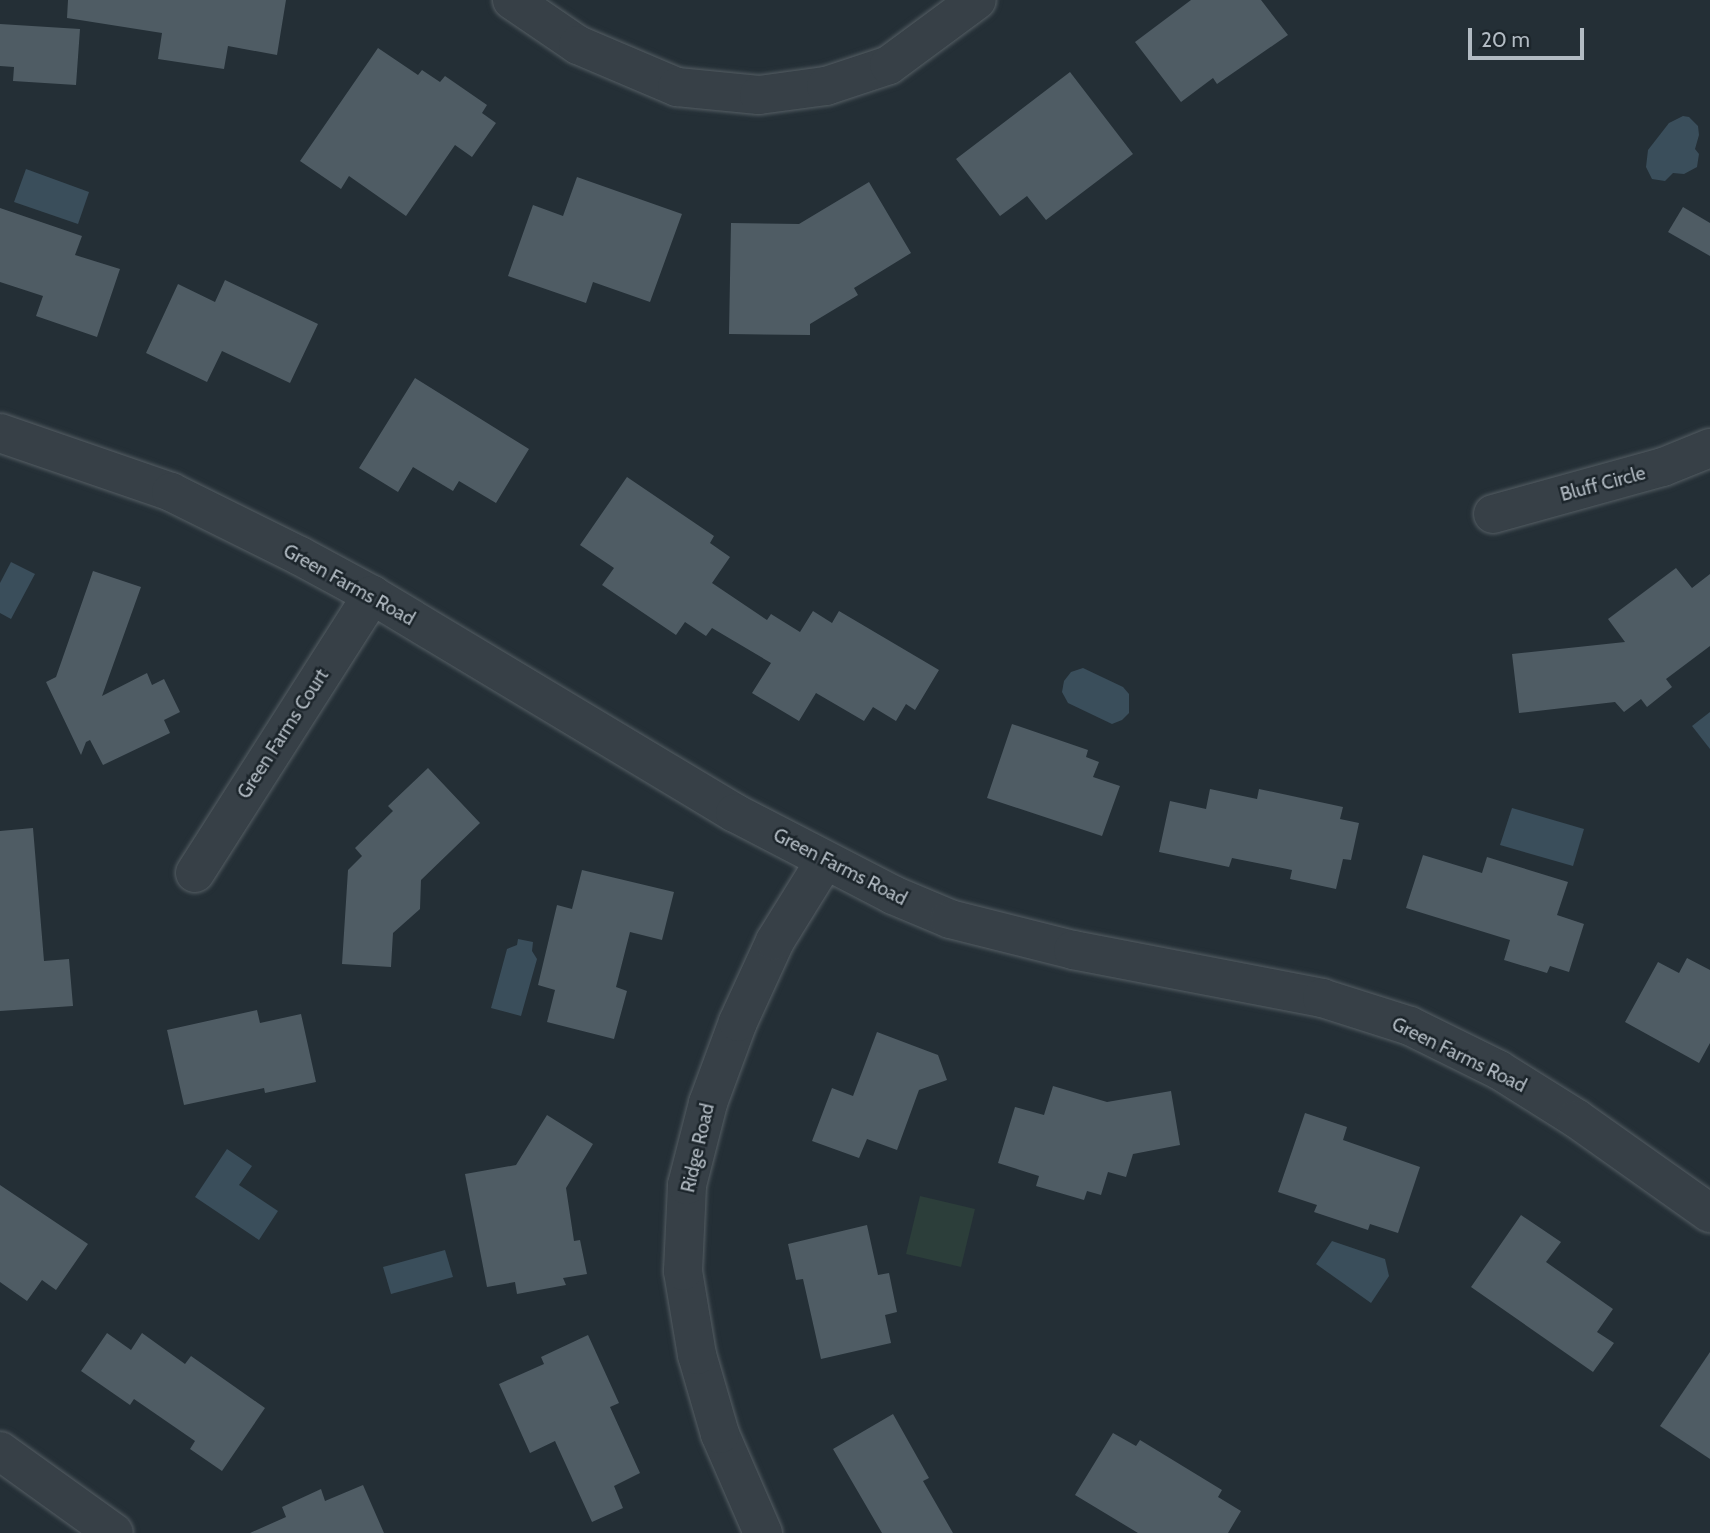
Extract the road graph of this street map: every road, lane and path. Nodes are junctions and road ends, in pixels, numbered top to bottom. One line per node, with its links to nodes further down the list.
1 (512, 0): 2 (street)
2 (977, 0)
3 (0, 433): 6 (street, Green Farms Road)
4 (1710, 448): 5 (street, Bluff Circle)
5 (1493, 514)
6 (372, 595): 7 (street, Green Farms Road); 8 (street, Green Farms Court)
7 (824, 862): 9 (street, Green Farms Road); 12 (street, Ridge Road)
8 (195, 873)
9 (1710, 1213)
10 (0, 1451): 11 (street)
11 (114, 1533)
12 (763, 1533)

